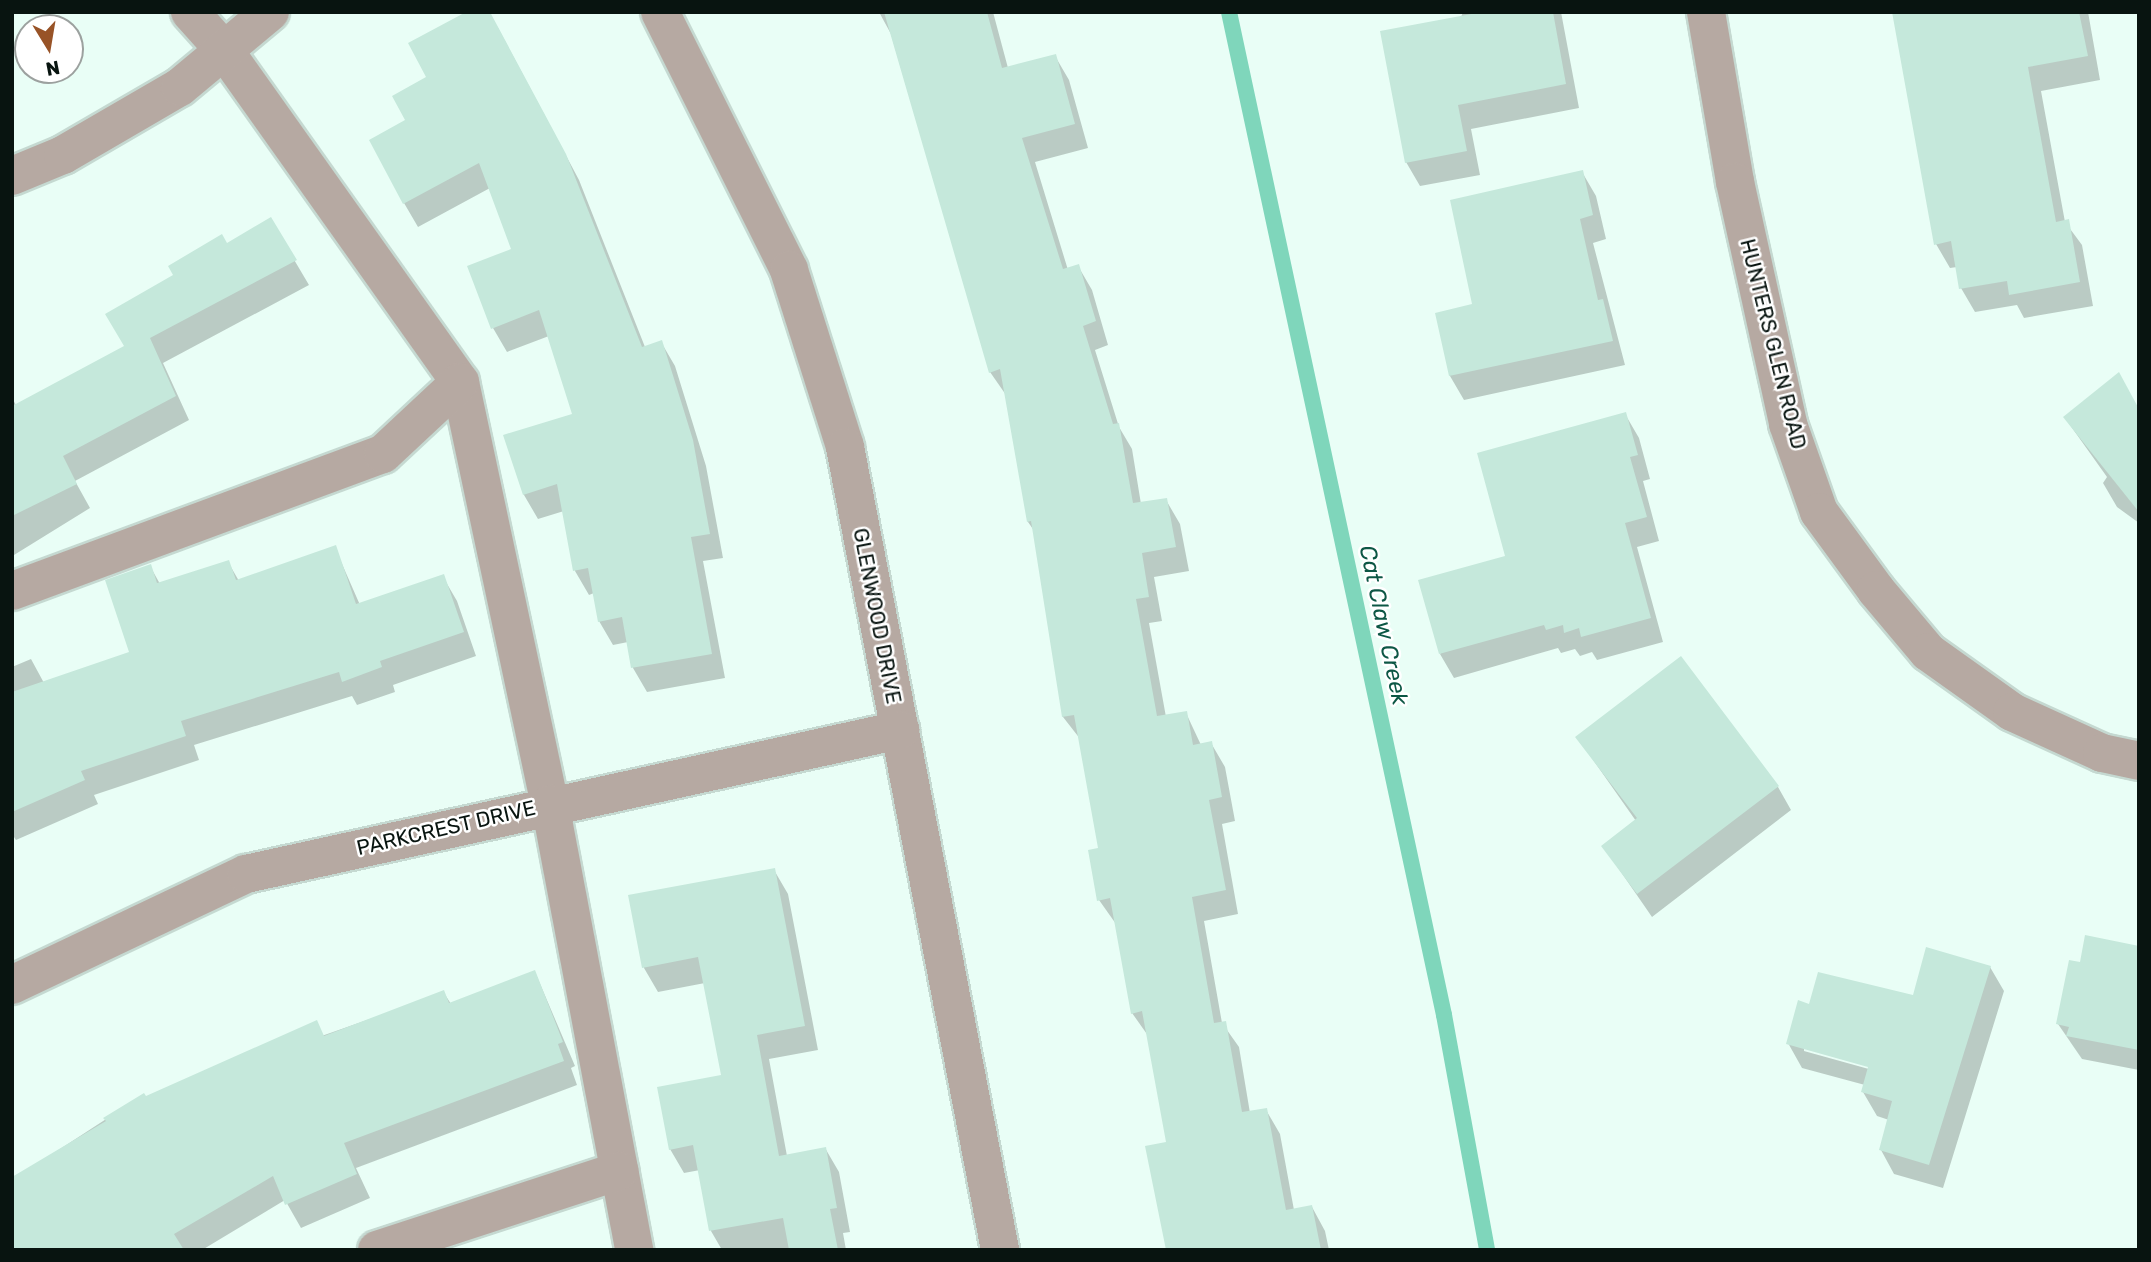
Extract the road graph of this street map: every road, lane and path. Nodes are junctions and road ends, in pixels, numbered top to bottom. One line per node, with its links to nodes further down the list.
1 (190, 12): 5 (street)
2 (270, 12): 5 (street)
3 (660, 12): 9 (street, GLENWOOD DRIVE)
4 (1706, 12): 10 (street, HUNTERS GLEN ROAD)
5 (224, 50): 6 (street); 7 (street)
6 (12, 176)
7 (460, 382): 8 (street); 11 (street)
8 (12, 591)
9 (900, 730): 11 (street, PARKCREST DRIVE); 16 (street, GLENWOOD DRIVE)
10 (2139, 761)
11 (550, 804): 12 (street, PARKCREST DRIVE); 13 (street)
12 (12, 985)
13 (619, 1171): 14 (street); 15 (street)
14 (377, 1250)
15 (634, 1250)
16 (1000, 1250)

